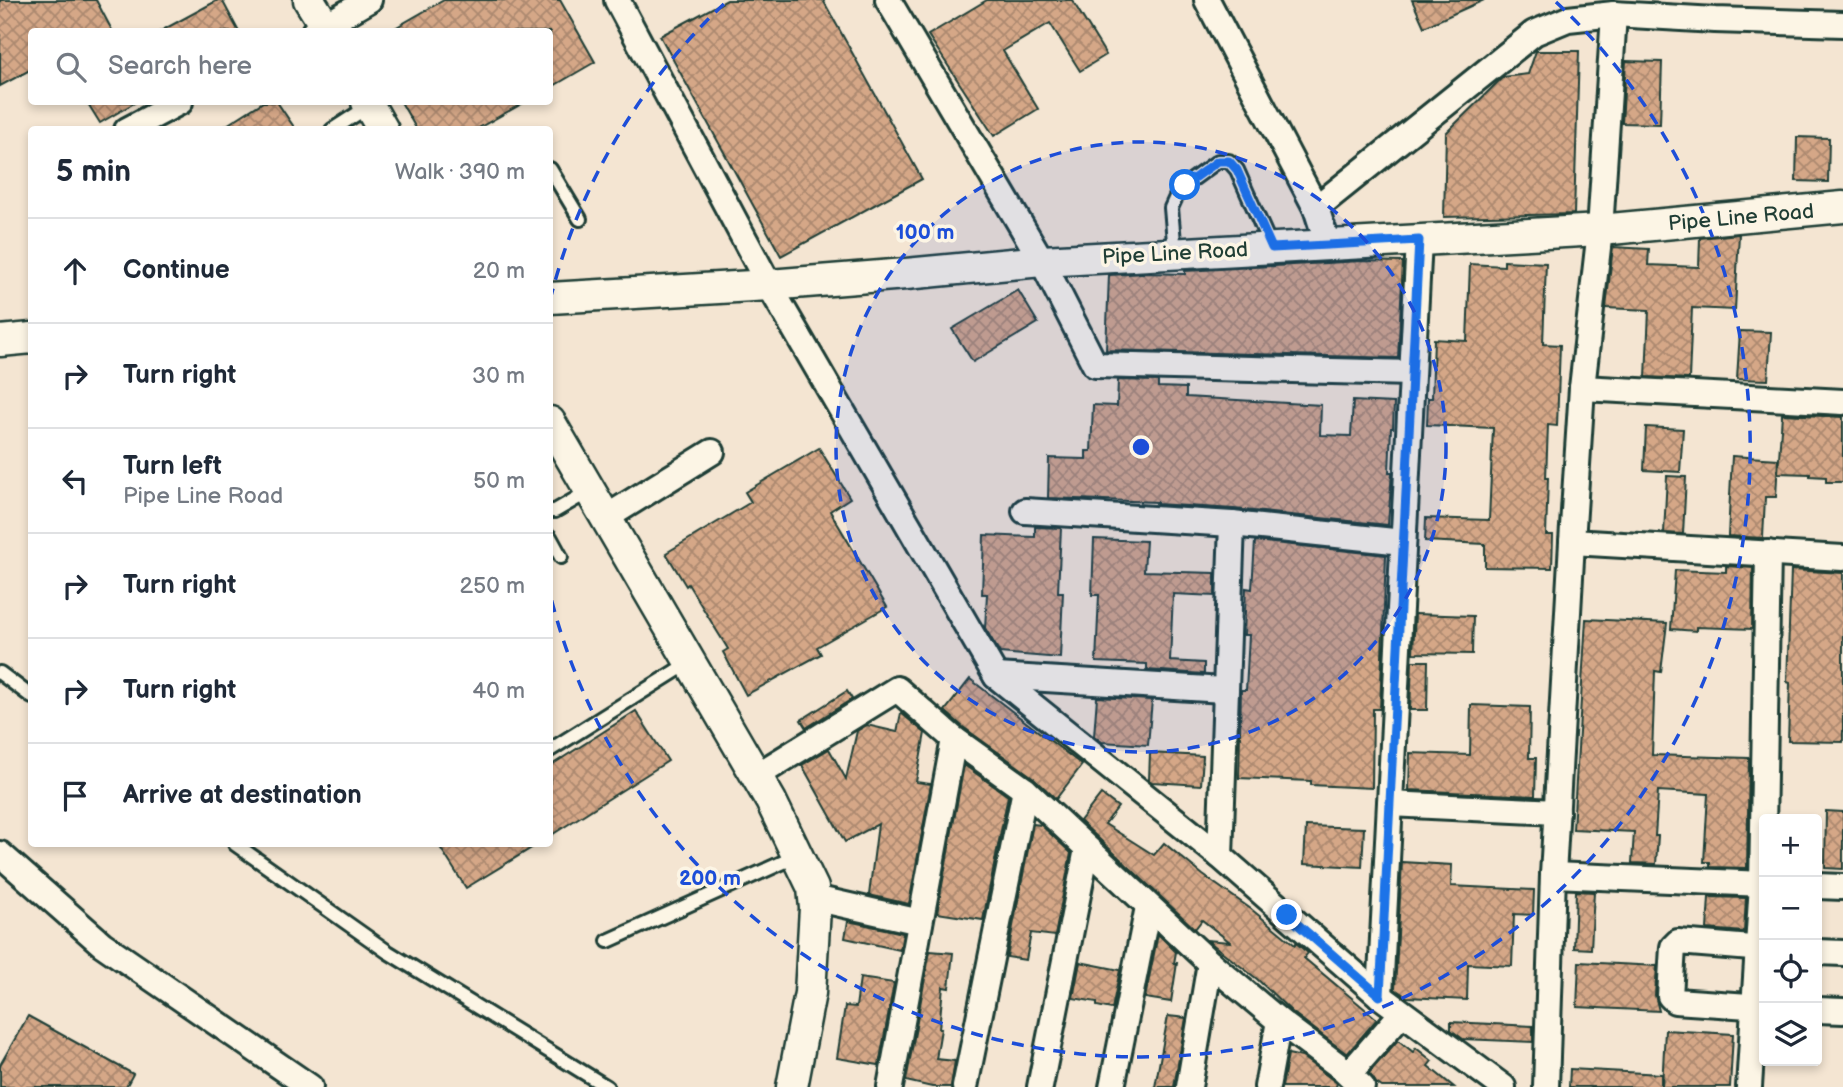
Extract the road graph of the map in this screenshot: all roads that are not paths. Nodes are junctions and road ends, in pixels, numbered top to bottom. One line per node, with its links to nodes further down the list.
1 (309, 0): 9 (street)
2 (369, 0): 10 (street)
3 (617, 0): 25 (street)
4 (888, 0): 24 (street)
5 (1207, 0): 17 (street)
6 (1715, 10): 7 (street); 8 (street)
7 (1614, 13): 17 (street); 19 (street)
8 (1843, 24)
9 (322, 28)
10 (326, 28)
11 (174, 105): 13 (street)
12 (373, 112): 14 (lane)
13 (135, 126)
14 (341, 126)
15 (553, 174): 18 (lane)
16 (1843, 207): 19 (street, Pipe Line Road)
17 (1316, 208): 21 (street)
18 (580, 219)
19 (1600, 230): 20 (street, Pipe Line Road); 30 (street)
20 (1419, 240): 21 (street, Pipe Line Road); 29 (street)
21 (1328, 246): 22 (street, Pipe Line Road)
22 (1272, 248): 23 (street, Pipe Line Road); 23 (lane)
23 (1175, 253): 24 (street, Pipe Line Road)
24 (1042, 261): 25 (street, Pipe Line Road); 29 (street)
25 (769, 285): 26 (street, Pipe Line Road); 47 (street)
26 (553, 298)
27 (28, 338): 28 (street)
28 (0, 341)
29 (1412, 373): 40 (street)
30 (1582, 388): 31 (street); 41 (street)
31 (1843, 402)
32 (553, 431): 34 (street)
33 (712, 452): 37 (street)
34 (591, 490): 36 (lane); 37 (street)
35 (1026, 510): 38 (street)
36 (553, 511)
37 (607, 517): 45 (street)
38 (1232, 524): 40 (street); 48 (street)
39 (553, 542): 43 (lane)
40 (1403, 542): 54 (street)
41 (1572, 542): 42 (street); 55 (street)
42 (1768, 553): 44 (street); 62 (street)
43 (561, 557)
44 (1843, 558)
45 (691, 662): 51 (lane); 52 (street)
46 (0, 673): 49 (lane)
47 (996, 676): 48 (street); 60 (street)
48 (1224, 690): 60 (street)
49 (28, 694)
50 (954, 740): 52 (street); 53 (street); 68 (street)
51 (553, 748)
52 (756, 776): 59 (street)
53 (1024, 790): 57 (street); 85 (street)
54 (1390, 804): 55 (street); 74 (street)
55 (1557, 812): 61 (street)
56 (239, 847): 82 (lane)
57 (1087, 849): 67 (street); 86 (street)
58 (0, 854): 81 (street)
59 (798, 855): 66 (street); 69 (lane)
60 (1220, 856): 74 (street)
61 (1553, 875): 63 (street); 91 (street)
62 (1763, 877)
63 (1759, 884)
64 (1822, 886): 65 (street)
65 (1843, 887)
66 (814, 898): 68 (street); 83 (street)
67 (1149, 907): 73 (street); 87 (street)
68 (920, 922): 84 (street)
69 (608, 941)
70 (1759, 949): 75 (street)
71 (1822, 952): 72 (street)
72 (1843, 953)
73 (1210, 963): 79 (street); 88 (street)
74 (1380, 996): 78 (street)
75 (1759, 1007): 92 (street)
76 (1822, 1010): 77 (street)
77 (1843, 1011)
78 (1402, 1013): 80 (street); 90 (street)
79 (1279, 1021): 80 (street); 89 (street)
80 (1349, 1079)
81 (310, 1087)
82 (607, 1087)
83 (792, 1087)
84 (890, 1087)
85 (965, 1087)
86 (1040, 1087)
87 (1112, 1087)
88 (1189, 1087)
89 (1267, 1087)
90 (1503, 1087)
91 (1546, 1087)
92 (1749, 1087)

